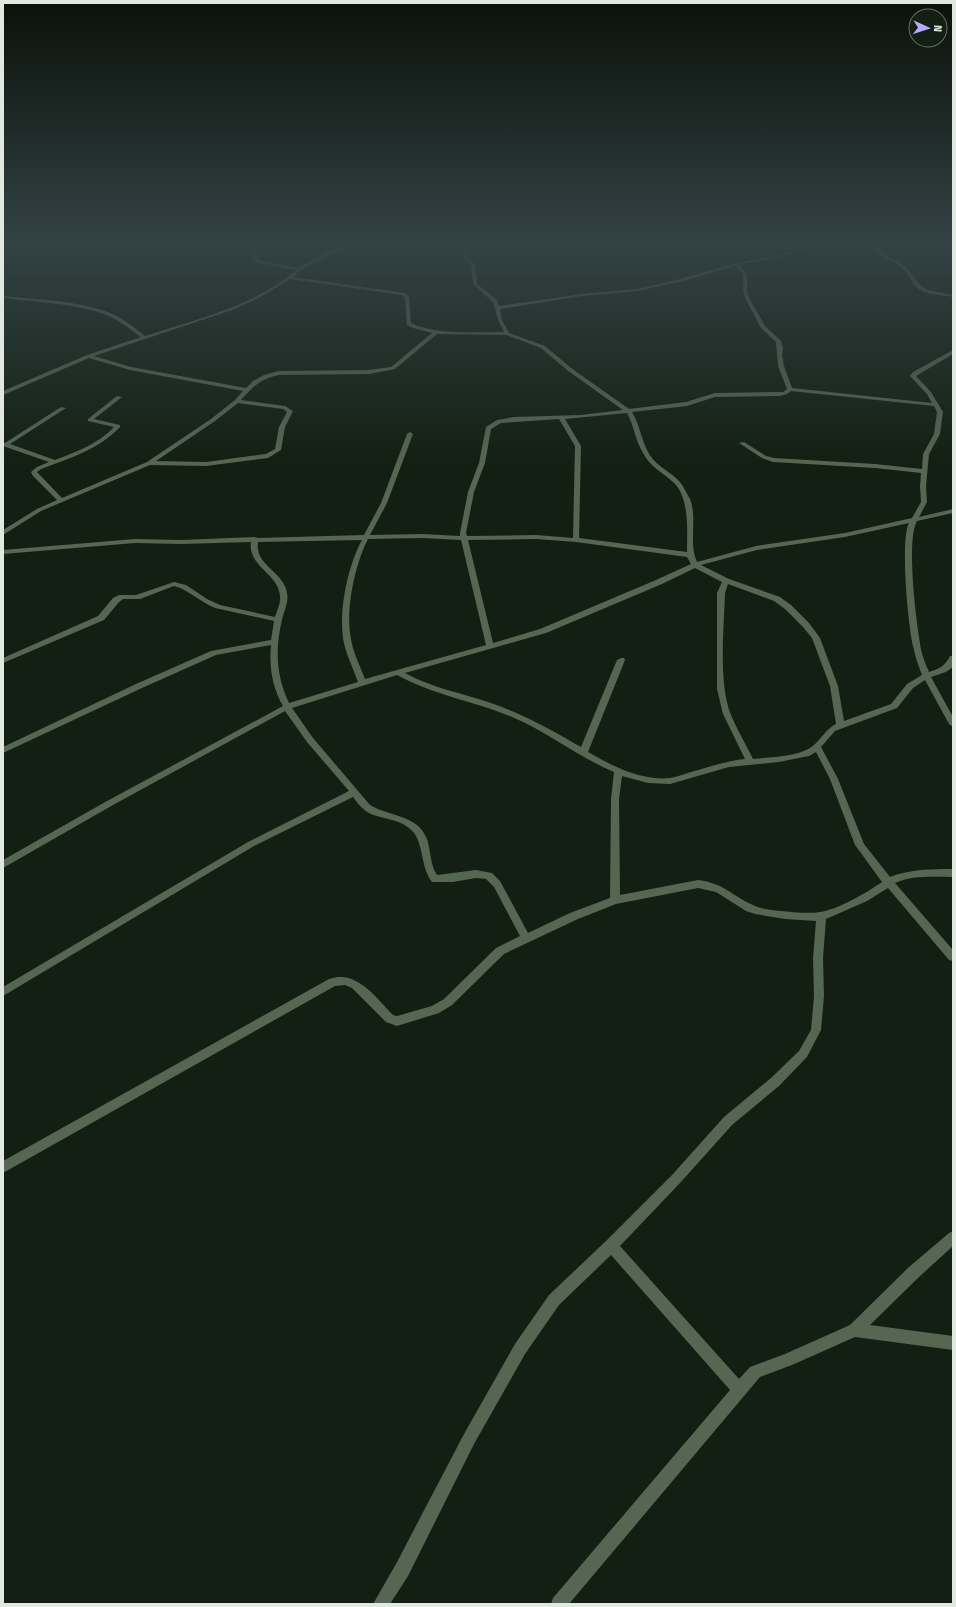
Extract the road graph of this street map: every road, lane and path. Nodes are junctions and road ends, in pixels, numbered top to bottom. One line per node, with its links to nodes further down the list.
1 (112, 316): 8 (street)
2 (210, 316): 8 (street)
3 (408, 316): 6 (street)
4 (499, 316): 7 (street)
5 (757, 316): 11 (street)
6 (436, 332): 7 (street); 13 (street)
7 (507, 334): 18 (street)
8 (144, 337): 10 (street)
9 (953, 352): 16 (street)
10 (89, 356): 12 (street); 13 (street)
11 (790, 388): 16 (street); 18 (street)
12 (4, 390)
13 (247, 390): 15 (street)
14 (119, 397): 23 (street)
15 (237, 401): 24 (street); 24 (street)
16 (936, 405): 25 (street)
17 (63, 408): 22 (street)
18 (629, 412): 19 (street); 35 (street)
19 (561, 418): 31 (street); 33 (street)
20 (410, 434): 30 (street)
21 (742, 443): 25 (street)
22 (4, 445): 23 (street)
23 (55, 462): 26 (street)
24 (149, 463): 26 (street)
25 (924, 471): 28 (street)
26 (61, 500): 29 (street)
27 (953, 511): 28 (street)
28 (912, 521): 36 (street); 45 (street)
29 (3, 533)
30 (367, 537): 31 (street); 32 (street); 46 (street)
31 (464, 538): 33 (street); 40 (street)
32 (255, 540): 34 (street); 38 (street)
33 (576, 540): 35 (street)
34 (3, 552)
35 (690, 555): 36 (street)
36 (695, 565): 37 (street); 40 (street)
37 (726, 581): 48 (street); 53 (street)
38 (278, 620): 39 (street); 43 (street)
39 (274, 642): 47 (street); 51 (street)
40 (490, 646): 44 (street)
41 (953, 658): 45 (street)
42 (621, 660): 52 (street)
43 (3, 661)
44 (398, 672): 46 (street); 52 (street)
45 (926, 676): 48 (street); 49 (street)
46 (362, 683): 47 (street)
47 (287, 707): 55 (street); 56 (street)
48 (840, 724): 50 (street)
49 (953, 724)
50 (817, 748): 53 (street); 58 (street)
51 (3, 750)
52 (583, 753): 54 (street)
53 (750, 761): 54 (street)
54 (618, 772): 59 (street)
55 (353, 793): 61 (street); 63 (street)
56 (3, 864)
57 (953, 873): 58 (street)
58 (888, 882): 60 (street); 62 (street)
59 (615, 900): 60 (street); 61 (street)
60 (821, 916): 66 (street)
61 (526, 938): 64 (street)
62 (953, 957)
63 (3, 992)
64 (3, 1167)
65 (953, 1237): 67 (street)
66 (611, 1246): 69 (street); 70 (street)
67 (855, 1330): 68 (street); 69 (street)
68 (953, 1343)
69 (739, 1390): 71 (street)
70 (381, 1604)
71 (559, 1604)

